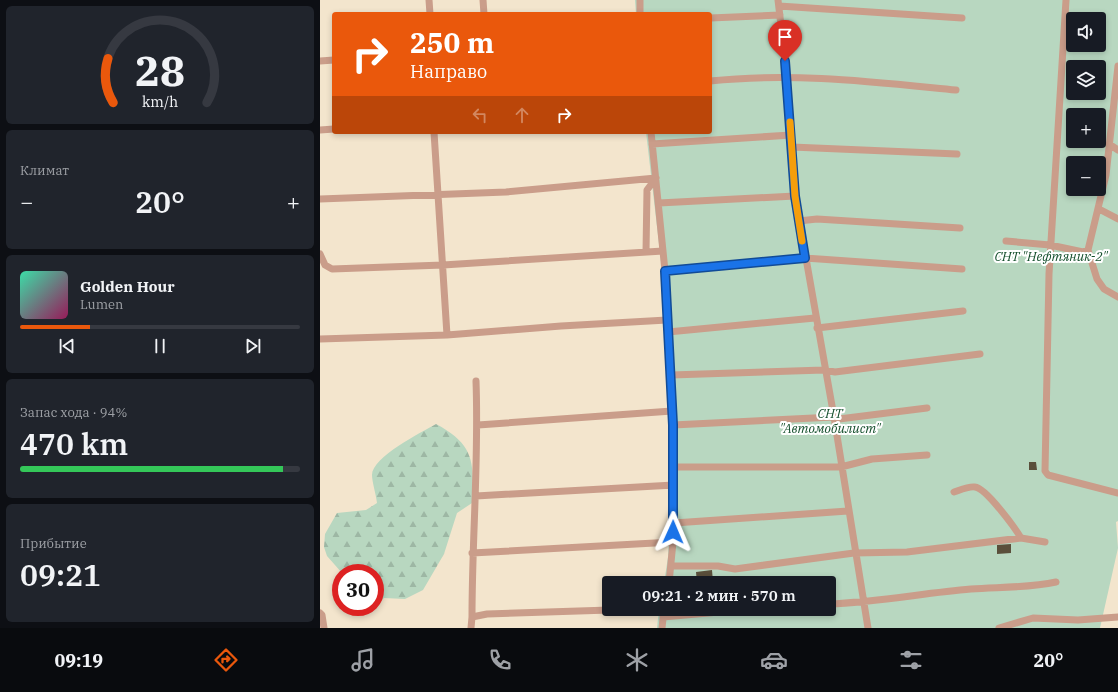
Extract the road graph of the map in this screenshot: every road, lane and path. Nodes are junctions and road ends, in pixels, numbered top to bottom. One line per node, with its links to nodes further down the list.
1 (428, 0): 6 (street)
2 (483, 0): 7 (street)
3 (640, 0): 8 (street)
4 (1066, 0): 39 (street)
5 (778, 3): 9 (street); 11 (street)
6 (430, 12)
7 (484, 12)
8 (640, 12)
9 (780, 15): 10 (street); 16 (street)
10 (712, 18)
11 (962, 18)
12 (332, 60): 13 (street)
13 (320, 61)
14 (1118, 66): 15 (street)
15 (1118, 75): 25 (street)
16 (787, 76): 17 (street); 18 (street); 23 (street)
17 (712, 81)
18 (956, 90)
19 (332, 129): 20 (street)
20 (320, 130)
21 (434, 134): 30 (street)
22 (651, 134): 24 (street)
23 (791, 135): 24 (street); 26 (street)
24 (652, 144): 29 (street)
25 (1109, 144): 27 (street); 34 (street)
26 (792, 147): 28 (street); 31 (street)
27 (1118, 150)
28 (957, 154)
29 (656, 178): 30 (street); 33 (street); 42 (street)
30 (438, 195): 32 (street); 45 (street)
31 (795, 196): 33 (street); 36 (street)
32 (320, 199)
33 (659, 203): 41 (street)
34 (1099, 209): 35 (street); 40 (street)
35 (1118, 219)
36 (799, 221): 37 (street); 44 (street)
37 (960, 228)
38 (1006, 241): 39 (street)
39 (1050, 245): 40 (street); 70 (street)
40 (1088, 250): 48 (street)
41 (663, 251): 42 (street); 47 (street)
42 (646, 252): 45 (street)
43 (320, 254): 45 (street)
44 (805, 258): 46 (street); 47 (street); 50 (street)
45 (443, 265): 54 (street)
46 (962, 269)
47 (665, 271): 51 (street)
48 (1118, 297)
49 (963, 311): 52 (street)
50 (815, 318): 52 (street); 53 (street)
51 (668, 320): 53 (street); 54 (street)
52 (817, 328): 57 (street)
53 (668, 332): 58 (street)
54 (447, 335): 55 (street)
55 (320, 339)
56 (980, 354): 57 (street)
57 (824, 370): 58 (street); 62 (street)
58 (670, 375): 61 (street)
59 (476, 381): 63 (street)
60 (927, 408): 62 (street)
61 (672, 411): 63 (street); 64 (street)
62 (834, 417): 64 (street); 67 (street)
63 (478, 425): 71 (street)
64 (673, 425): 66 (street)
65 (927, 455): 67 (street)
66 (674, 467): 67 (street); 68 (street)
67 (841, 467): 72 (street)
68 (674, 485): 71 (street); 73 (street)
69 (954, 492): 74 (street)
70 (1118, 493)
71 (476, 496): 77 (street)
72 (848, 511): 73 (street); 78 (street)
73 (674, 523): 75 (street)
74 (1021, 538): 76 (street); 78 (street)
75 (673, 542): 77 (street); 79 (street)
76 (1045, 542)
77 (472, 553): 87 (street)
78 (854, 553): 79 (street); 82 (street)
79 (671, 566): 80 (street)
80 (670, 576)
81 (1056, 582): 82 (street)
82 (863, 602): 83 (street); 93 (street)
83 (836, 604)
84 (602, 610): 87 (street)
85 (320, 613): 90 (street)
86 (674, 616): 88 (street)
87 (472, 617): 91 (street)
88 (663, 617): 92 (street)
89 (1118, 617): 94 (street)
90 (324, 628)
91 (471, 628)
92 (662, 628)
93 (868, 628)
94 (999, 628)

